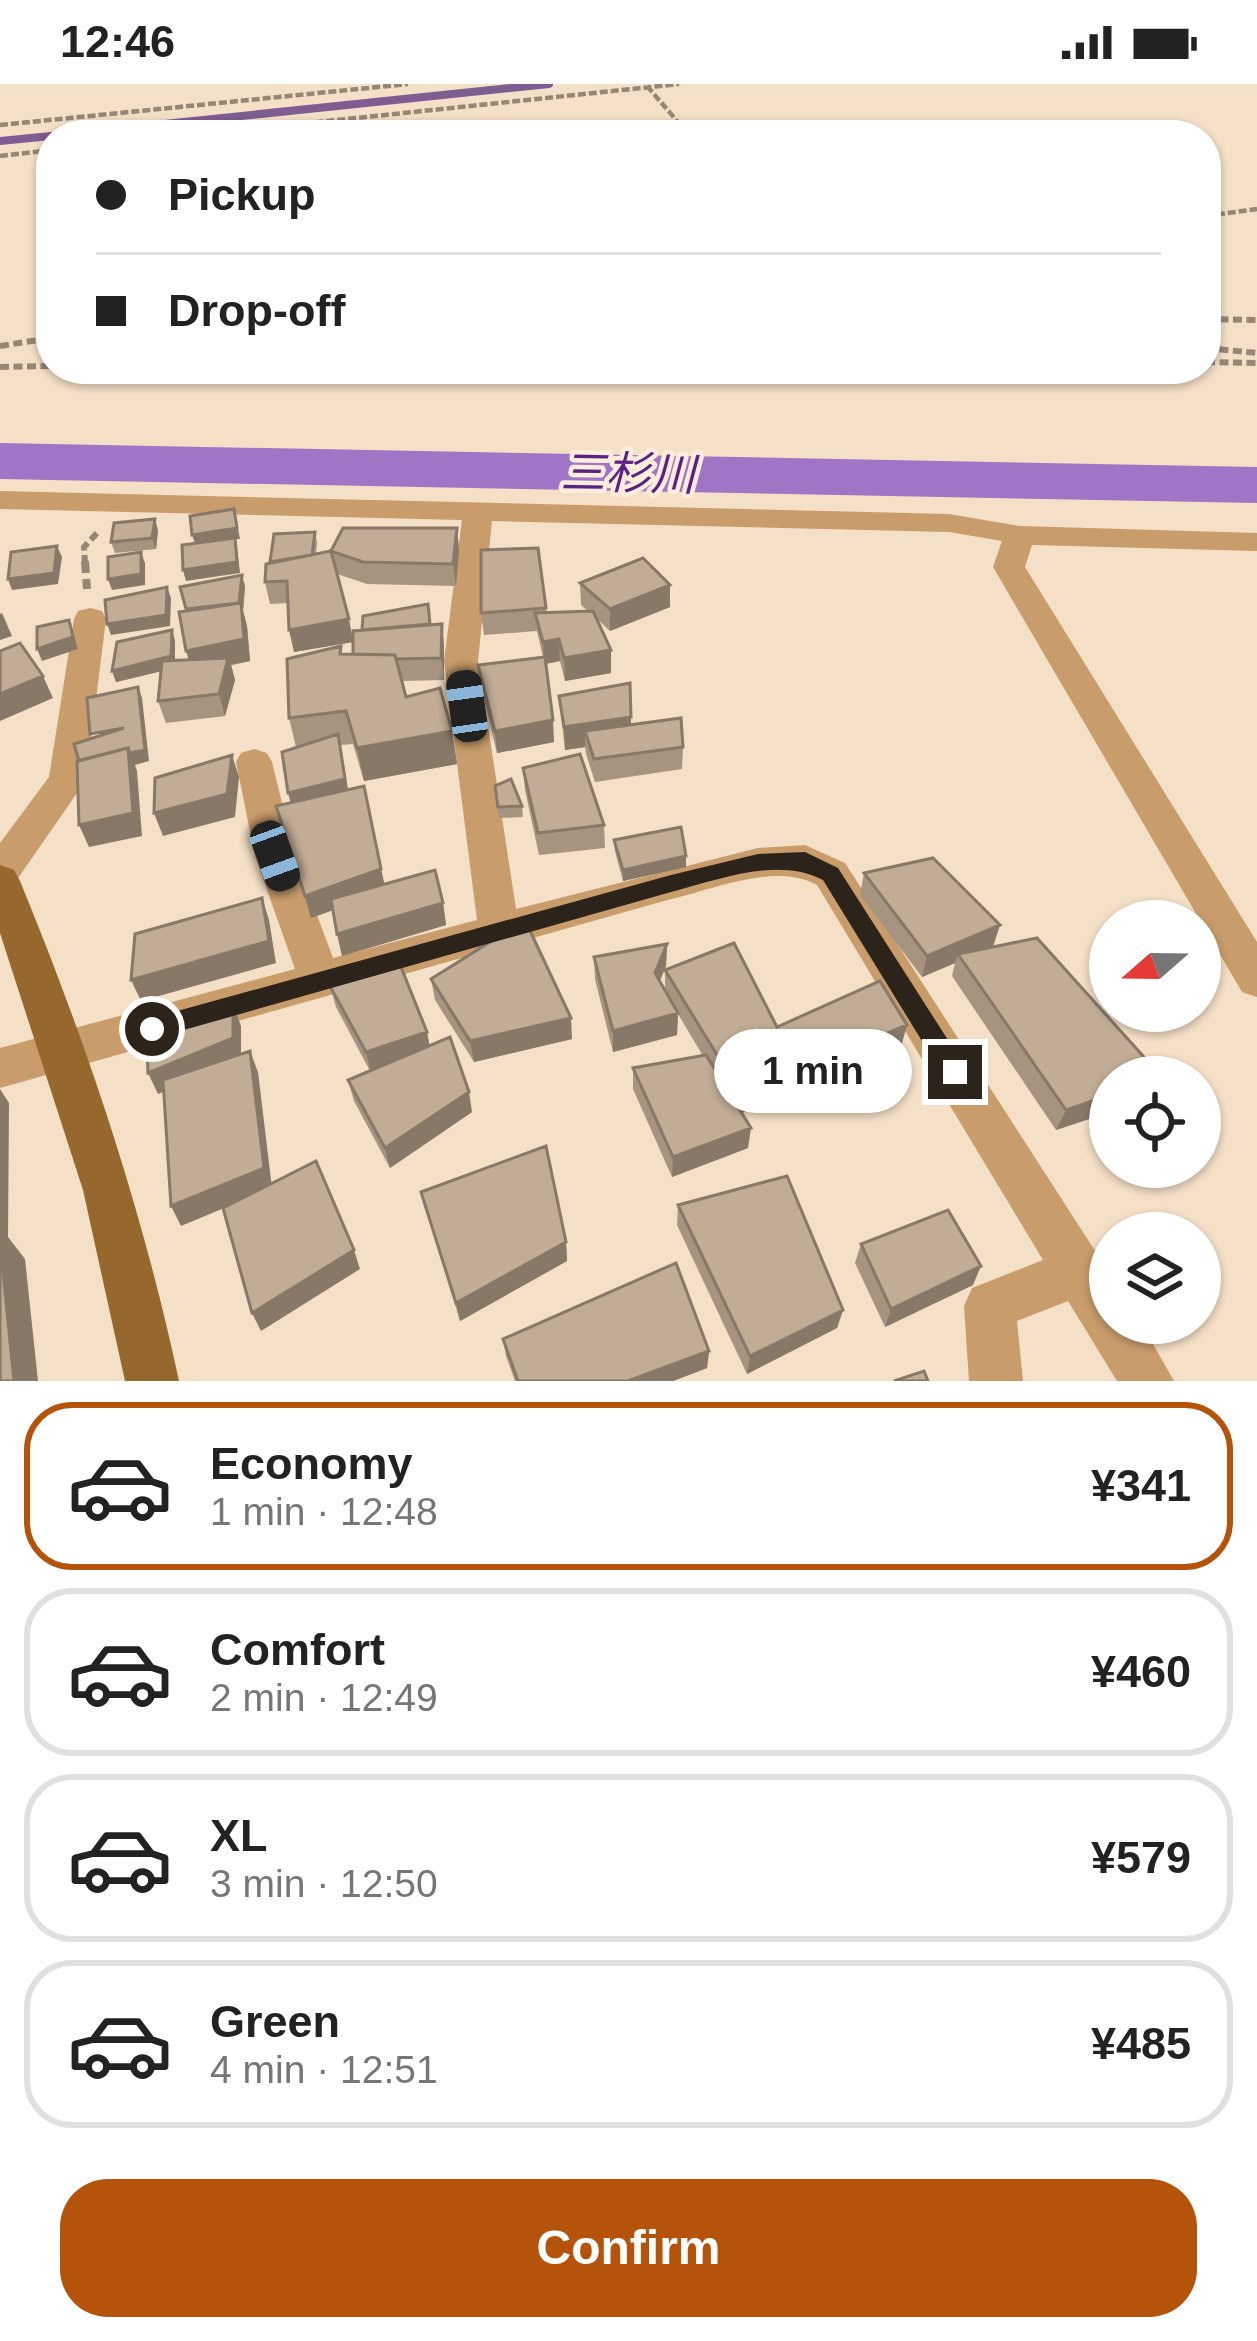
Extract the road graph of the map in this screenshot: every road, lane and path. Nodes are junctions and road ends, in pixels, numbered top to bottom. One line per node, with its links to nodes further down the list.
1 (408, 84): 5 (path)
2 (679, 84): 3 (path)
3 (648, 86): 6 (path); 7 (path)
4 (36, 120): 8 (path)
5 (41, 120)
6 (334, 120)
7 (676, 120)
8 (0, 124)
9 (36, 152): 10 (path)
10 (0, 156)
11 (1257, 209): 12 (path)
12 (1221, 214)
13 (1221, 319): 14 (path)
14 (1257, 320)
15 (36, 340): 16 (path)
16 (0, 346)
17 (1221, 349): 18 (path)
18 (1257, 353)
19 (1221, 362): 20 (path)
20 (1257, 363)
21 (36, 366): 22 (path)
22 (0, 367)
23 (0, 500): 24 (street)
24 (124, 504): 25 (street); 28 (path)
25 (478, 512): 26 (street); 31 (street)
26 (1020, 535): 27 (street); 32 (street)
27 (1257, 542)
28 (90, 620): 30 (street)
29 (254, 762): 33 (street)
30 (0, 877): 34 (main road)
31 (499, 932): 33 (street); 36 (street)
32 (1257, 979)
33 (321, 982): 34 (street)
34 (67, 1052): 35 (street); 39 (main road)
35 (0, 1068)
36 (1079, 1271): 37 (street); 40 (street)
37 (1089, 1287)
38 (1124, 1344): 41 (street)
39 (152, 1381)
40 (996, 1381)
41 (1147, 1381)

